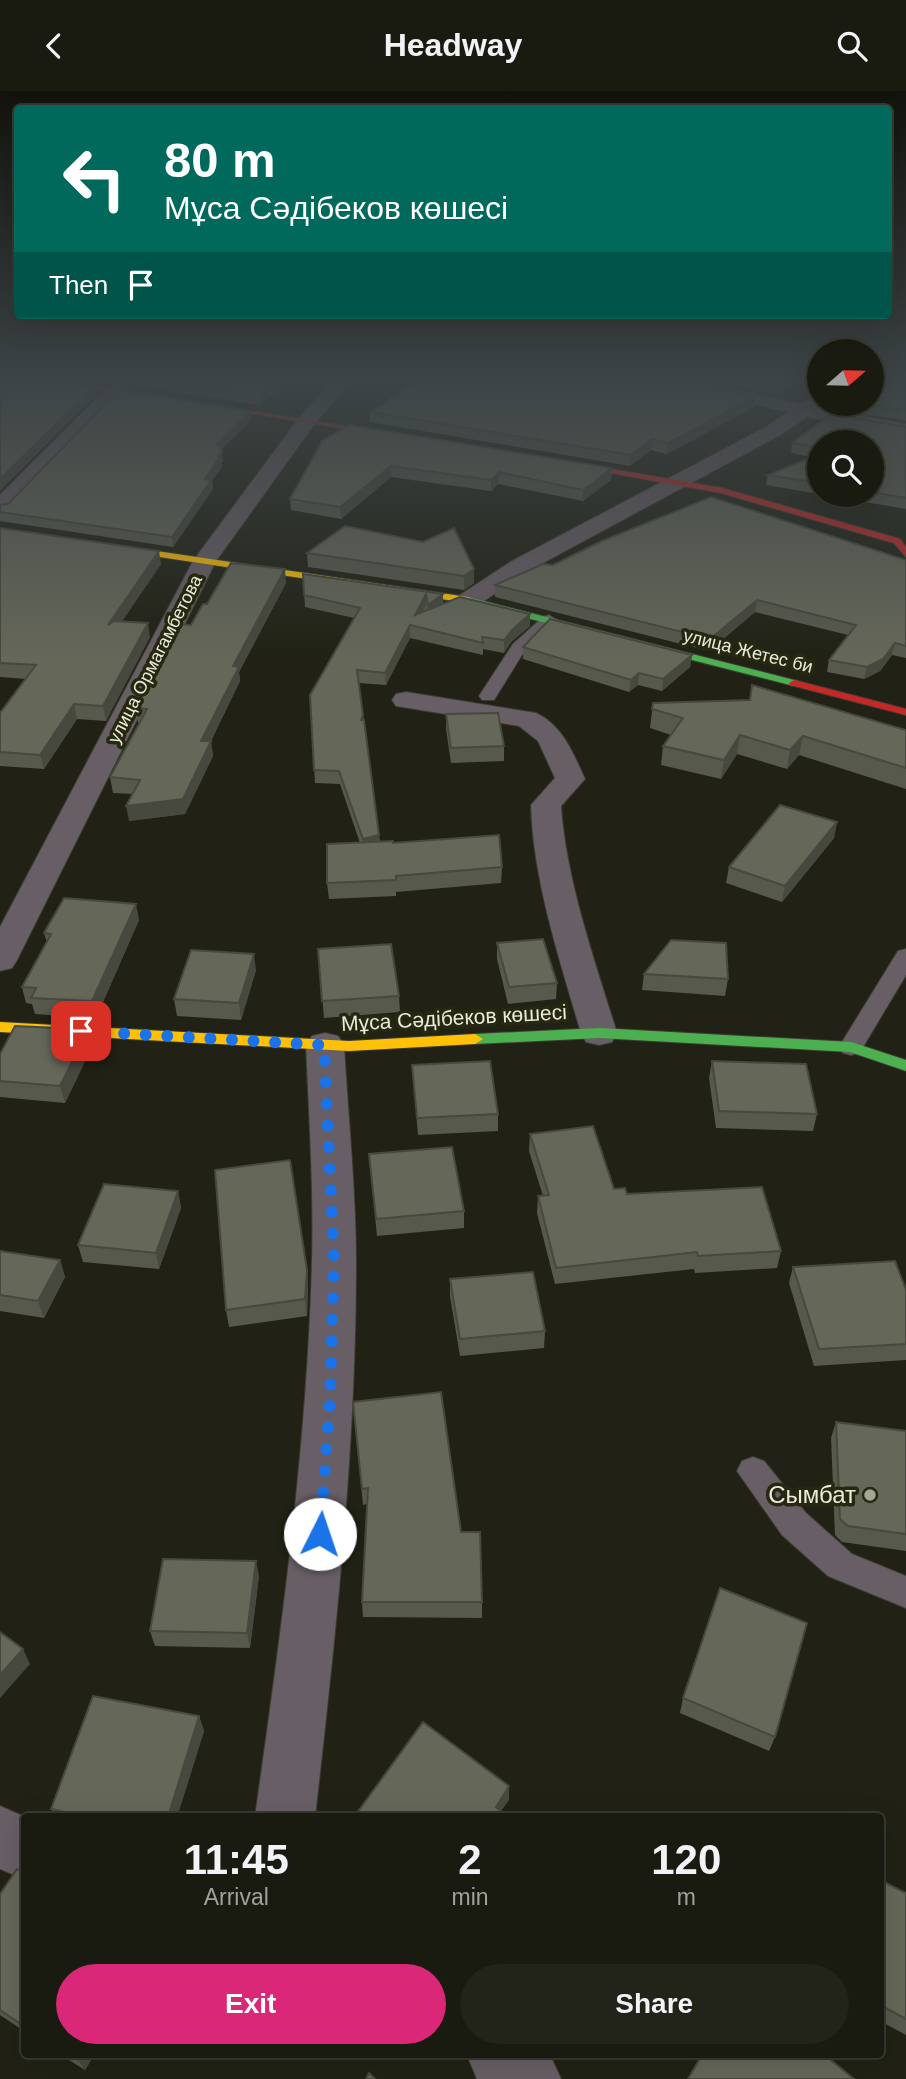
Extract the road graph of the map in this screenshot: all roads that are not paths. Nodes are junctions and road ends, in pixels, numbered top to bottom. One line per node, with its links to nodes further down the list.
1 (34, 472): 6 (street)
2 (270, 472): 9 (street, улица Ормагамбетова)
3 (615, 472): 5 (street)
4 (696, 472): 5 (street)
5 (675, 483): 7 (street); 10 (street)
6 (0, 507)
7 (903, 544)
8 (95, 545): 9 (street, улица Жетес би)
9 (205, 561): 10 (street, улица Жетес би); 16 (street, улица Ормагамбетова)
10 (470, 600): 11 (street, улица Жетес би)
11 (549, 620): 12 (lane); 14 (street, улица Жетес би)
12 (488, 696)
13 (406, 700): 18 (street)
14 (906, 712)
15 (906, 956): 20 (lane)
16 (0, 960)
17 (0, 1027): 19 (street, Мұса Сәдібеков көшесі)
18 (598, 1033): 19 (street, Мұса Сәдібеков көшесі); 20 (street, Мұса Сәдібеков көшесі)
19 (324, 1045): 24 (street)
20 (851, 1047): 21 (street, Мұса Сәдібеков көшесі)
21 (906, 1066)
22 (752, 1471): 23 (lane)
23 (906, 1592)
24 (286, 1813)
25 (0, 1836): 26 (street)
26 (21, 1847)
27 (503, 2058): 28 (street)
28 (527, 2079)

